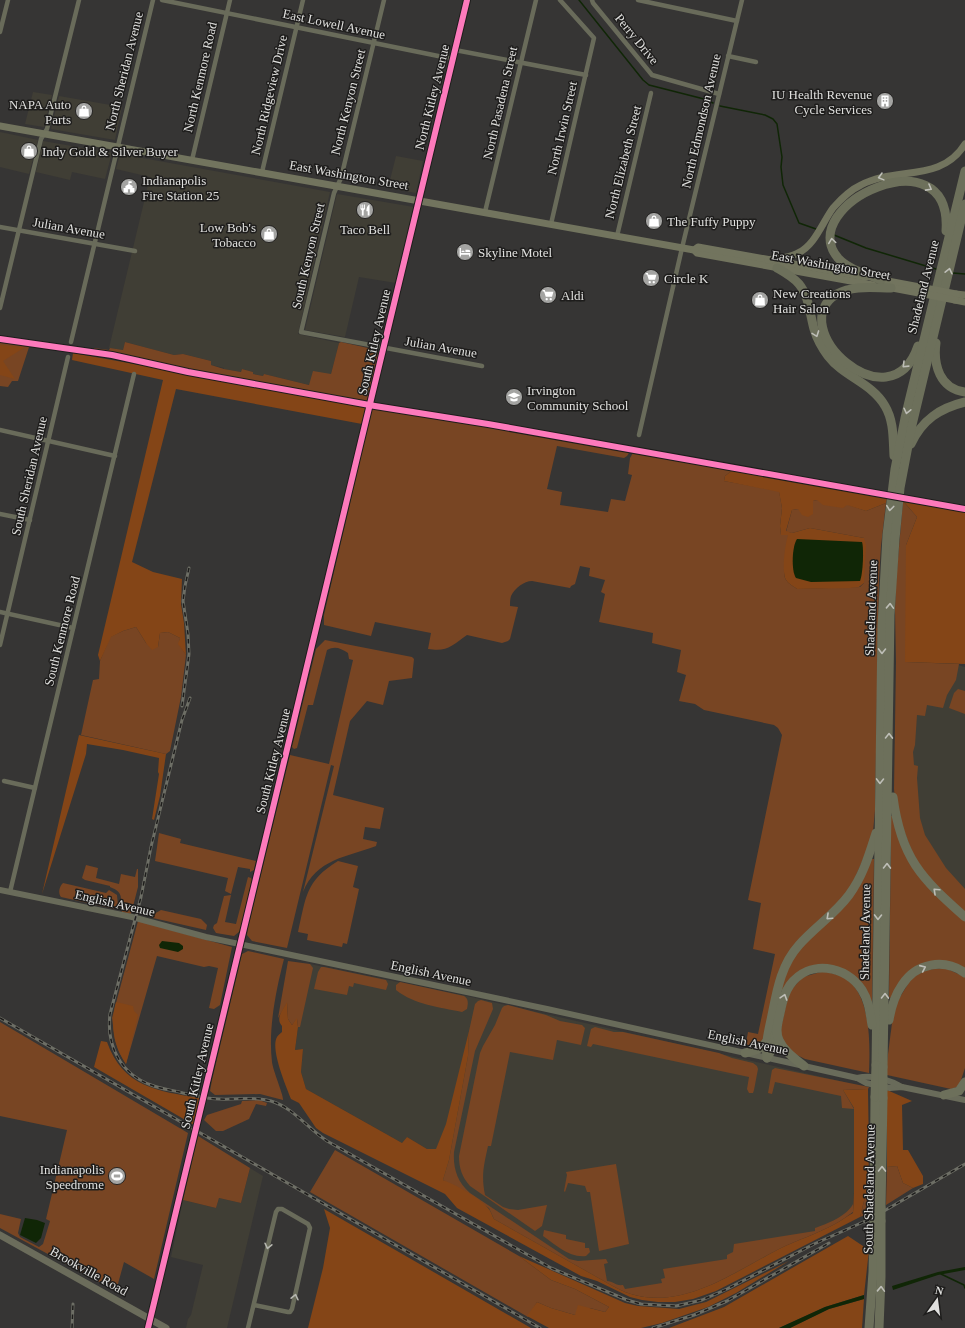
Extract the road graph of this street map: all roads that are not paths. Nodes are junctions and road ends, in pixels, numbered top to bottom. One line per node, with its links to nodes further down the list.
1 (8, 0): 17 (street)
2 (78, 0): 28 (street)
3 (153, 0): 30 (street, North Sheridan Avenue)
4 (162, 0): 14 (street, East Lowell Avenue)
5 (230, 0): 14 (street, North Kenmore Road)
6 (303, 0): 16 (street, North Ridgeview Drive)
7 (384, 0): 18 (street, North Kenyon Street)
8 (467, 0): 19 (street, North Kitley Avenue)
9 (536, 0): 23 (street, North Pasadena Street)
10 (560, 0): 24 (street, North Irwin Street)
11 (592, 0): 26 (street, Perry Drive)
12 (638, 0): 15 (street)
13 (742, 0): 15 (street, North Edmondson Avenue)
14 (227, 13): 16 (street, East Lowell Avenue); 31 (street, North Kenmore Road)
15 (737, 21): 20 (street, North Edmondson Avenue)
16 (296, 27): 18 (street, East Lowell Avenue); 33 (street, North Ridgeview Drive)
17 (0, 32)
18 (374, 43): 21 (street, East Lowell Avenue); 34 (street, North Kenyon Street)
19 (455, 50): 21 (street, North Kitley Avenue); 23 (street)
20 (728, 56): 22 (street); 26 (street, North Edmondson Avenue)
21 (453, 59): 35 (street, North Kitley Avenue)
22 (756, 62)
23 (521, 63): 24 (street); 37 (street, North Pasadena Street)
24 (586, 75): 38 (street, North Irwin Street)
25 (651, 93): 42 (street, North Elizabeth Street)
26 (719, 94): 44 (street, North Edmondson Avenue)
27 (0, 126): 28 (main road, East Washington Street)
28 (44, 134): 30 (main road, East Washington Street); 41 (street)
29 (965, 144): 48 (main road, one-way to 48)
30 (118, 147): 31 (main road, East Washington Street); 43 (street)
31 (192, 160): 33 (main road, East Washington Street)
32 (965, 171): 47 (highway, Shadeland Avenue)
33 (262, 172): 34 (main road, East Washington Street)
34 (338, 185): 35 (main road, East Washington Street); 59 (street, South Kenyon Street)
35 (419, 200): 37 (main road, East Washington Street); 61 (street, South Kitley Avenue)
36 (965, 204): 47 (highway, Shadeland Avenue)
37 (486, 212): 38 (main road, East Washington Street)
38 (551, 224): 42 (main road, East Washington Street)
39 (0, 227): 41 (street, Julian Avenue)
40 (965, 230): 47 (highway)
41 (19, 231): 43 (street, Julian Avenue); 56 (street)
42 (617, 236): 44 (main road, East Washington Street)
43 (95, 244): 46 (street, Julian Avenue); 60 (street)
44 (682, 248): 45 (main road, East Washington Street); 68 (street, North Edmondson Avenue)
45 (694, 250): 48 (main road, East Washington Street); 49 (main road, East Washington Street)
46 (135, 251)
47 (949, 253): 50 (highway, one-way to 47); 57 (highway, Shadeland Avenue, one-way to 47); 58 (highway, Shadeland Avenue)
48 (768, 260): 50 (main road, East Washington Street)
49 (777, 268): 51 (main road, East Washington Street); 72 (highway, one-way to 72)
50 (881, 280): 52 (main road, East Washington Street)
51 (891, 288): 52 (main road, East Washington Street); 58 (highway, one-way to 51)
52 (924, 291): 54 (main road, East Washington Street, bridge)
53 (965, 295): 54 (main road, East Washington Street)
54 (955, 297): 55 (main road, East Washington Street)
55 (965, 302)
56 (0, 308)
57 (938, 316): 65 (highway); 71 (highway, Shadeland Avenue)
58 (929, 319): 72 (highway, Shadeland Avenue, one-way to 72)
59 (301, 332): 61 (street, Julian Avenue)
60 (71, 342)
61 (384, 348): 63 (street, Julian Avenue); 86 (street, South Kitley Avenue)
62 (68, 358): 69 (street, South Sheridan Avenue)
63 (482, 366)
64 (134, 374): 70 (street, South Kenmore Road)
65 (965, 392)
66 (965, 402): 71 (highway)
67 (0, 430): 69 (street)
68 (639, 435)
69 (48, 441): 70 (street); 74 (street, South Sheridan Avenue)
70 (116, 456): 77 (street, South Kenmore Road)
71 (906, 456): 79 (highway, Shadeland Avenue, one-way to 71)
72 (895, 469): 82 (highway, Shadeland Avenue, one-way to 82)
73 (0, 514): 74 (street)
74 (30, 520): 76 (street, South Sheridan Avenue)
75 (0, 612): 76 (street)
76 (8, 613): 77 (street); 78 (street, South Sheridan Avenue)
77 (73, 628): 81 (street, South Kenmore Road)
78 (0, 646)
79 (888, 765): 85 (highway, one-way to 79); 90 (highway, Shadeland Avenue, one-way to 79)
80 (4, 781): 81 (street)
81 (35, 788): 84 (street, South Kenmore Road)
82 (879, 822): 89 (highway, one-way to 89); 90 (highway, Shadeland Avenue, one-way to 90)
83 (0, 890): 84 (street, English Avenue)
84 (10, 892): 86 (street, English Avenue)
85 (965, 917)
86 (240, 944): 91 (street, English Avenue); 100 (street, South Kitley Avenue)
87 (965, 973): 90 (highway, one-way to 87)
88 (776, 1031): 90 (highway, one-way to 90); 92 (highway); 93 (highway)
89 (767, 1041): 91 (highway); 92 (highway)
90 (880, 1052): 97 (highway, South Shadeland Avenue, bridge)
91 (745, 1053): 92 (street, English Avenue)
92 (767, 1058): 93 (street, English Avenue)
93 (804, 1066): 95 (street, English Avenue)
94 (965, 1082): 95 (highway)
95 (944, 1095): 96 (street, English Avenue)
96 (965, 1100)
97 (877, 1222): 104 (highway, South Shadeland Avenue); 105 (highway, South Shadeland Avenue, one-way to 97)
98 (0, 1235): 100 (main road, Brookville Road)
99 (254, 1305): 99 (street, one-way to 99); 103 (street)
100 (150, 1319): 101 (street, South Kitley Avenue); 102 (main road, Brookville Road)
101 (148, 1328)
102 (166, 1328)
103 (248, 1328)
104 (869, 1328)
105 (878, 1328)

